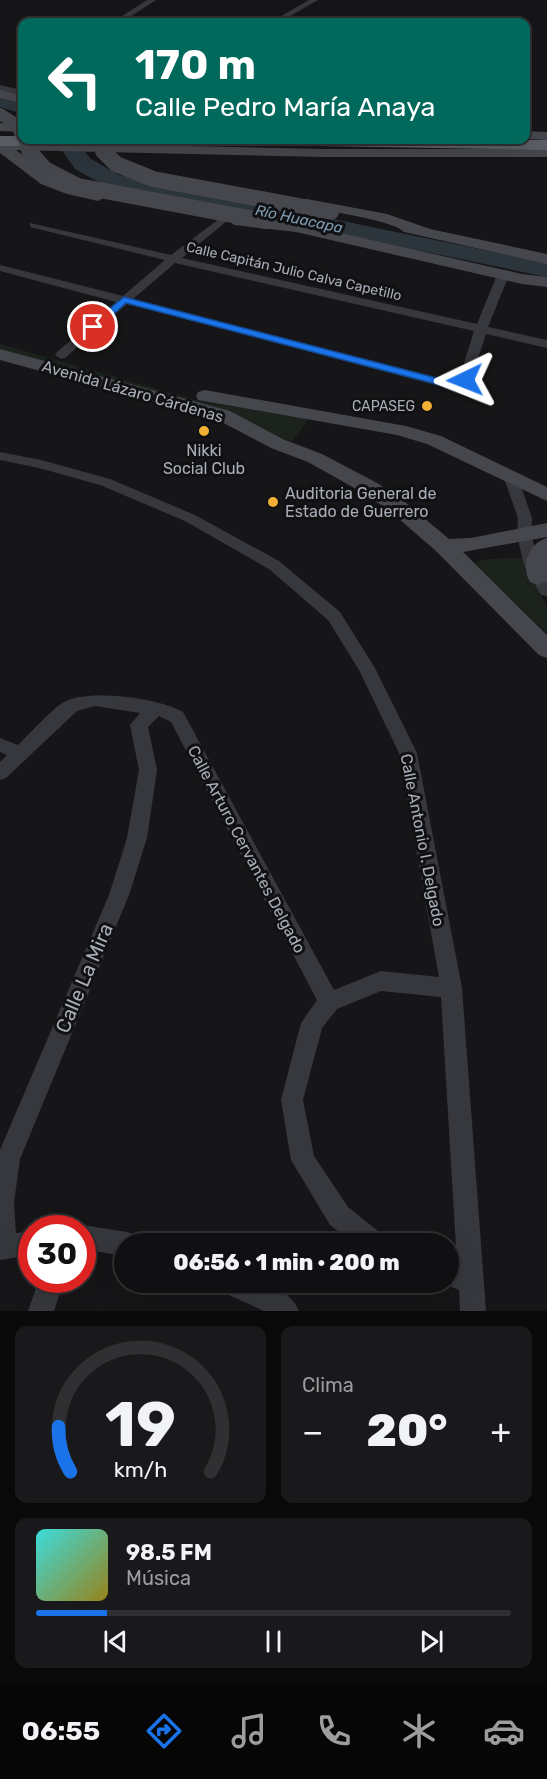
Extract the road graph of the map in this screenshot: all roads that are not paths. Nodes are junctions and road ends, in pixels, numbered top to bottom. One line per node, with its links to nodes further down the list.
1 (152, 0): 3 (street)
2 (314, 0): 4 (street)
3 (123, 18)
4 (282, 18)
5 (0, 88): 6 (street)
6 (18, 92)
7 (0, 94): 8 (main road)
8 (18, 98)
9 (0, 114): 12 (main road, bridge)
10 (0, 127): 11 (main road)
11 (18, 128)
12 (18, 129)
13 (530, 135): 14 (main road)
14 (547, 136)
15 (0, 137): 16 (highway)
16 (18, 138)
17 (0, 141): 18 (highway, bridge)
18 (18, 142)
19 (530, 142): 21 (highway)
20 (530, 143): 21 (highway)
21 (547, 143)
22 (26, 144): 31 (main road, bridge)
23 (74, 144): 26 (highway, bridge)
24 (100, 144): 32 (main road, bridge)
25 (196, 144): 26 (highway)
26 (123, 146): 27 (main road, bridge); 28 (main road); 32 (main road)
27 (0, 148): 29 (main road)
28 (547, 153)
29 (223, 219): 31 (main road); 33 (street)
30 (34, 225): 33 (street, Calle Capitán Julio Calva Capetillo)
31 (295, 228): 36 (main road)
32 (424, 232): 34 (main road)
33 (173, 259): 40 (street); 41 (street, Calle Capitán Julio Calva Capetillo)
34 (547, 259)
35 (0, 268): 40 (street)
36 (503, 275): 37 (main road); 41 (street)
37 (522, 279): 38 (main road); 39 (street)
38 (547, 282)
39 (547, 287)
40 (124, 300): 41 (street); 45 (street)
41 (481, 329): 43 (street, Calle Capitán Julio Calva Capetillo)
42 (0, 339): 45 (main road, Avenida Lázaro Cárdenas)
43 (547, 344)
44 (0, 354): 48 (main road, Avenida Lázaro Cárdenas)
45 (61, 355): 46 (main road, Avenida Lázaro Cárdenas)
46 (330, 417): 48 (main road); 49 (main road, Avenida Lázaro Cárdenas)
47 (0, 456): 61 (street, Calle Antonio I. Delgado)
48 (315, 458): 54 (main road, Avenida Lázaro Cárdenas)
49 (511, 478): 50 (main road, Avenida Lázaro Cárdenas); 52 (street)
50 (547, 495)
51 (547, 530): 52 (main road)
52 (524, 535): 54 (main road); 55 (street)
53 (547, 545): 55 (main road)
54 (444, 546): 56 (main road, Avenida Lázaro Cárdenas)
55 (543, 584)
56 (547, 649)
57 (154, 710): 59 (street, Calle Arturo Cervantes Delgado); 62 (street, Calle Arturo Cervantes Delgado); 67 (street, Calle La Mira)
58 (0, 745): 59 (street)
59 (21, 753): 60 (street, Calle Arturo Cervantes Delgado)
60 (0, 773)
61 (451, 988): 62 (street); 68 (street, Calle Antonio I. Delgado)
62 (329, 1002): 63 (street)
63 (361, 1233)
64 (96, 1239): 65 (street)
65 (114, 1242)
66 (18, 1245): 67 (street)
67 (3, 1247)
68 (460, 1277): 73 (street, Calle Antonio I. Delgado)
69 (47, 1293): 71 (street)
70 (254, 1293): 72 (street)
71 (41, 1311)
72 (286, 1311)
73 (473, 1311)

